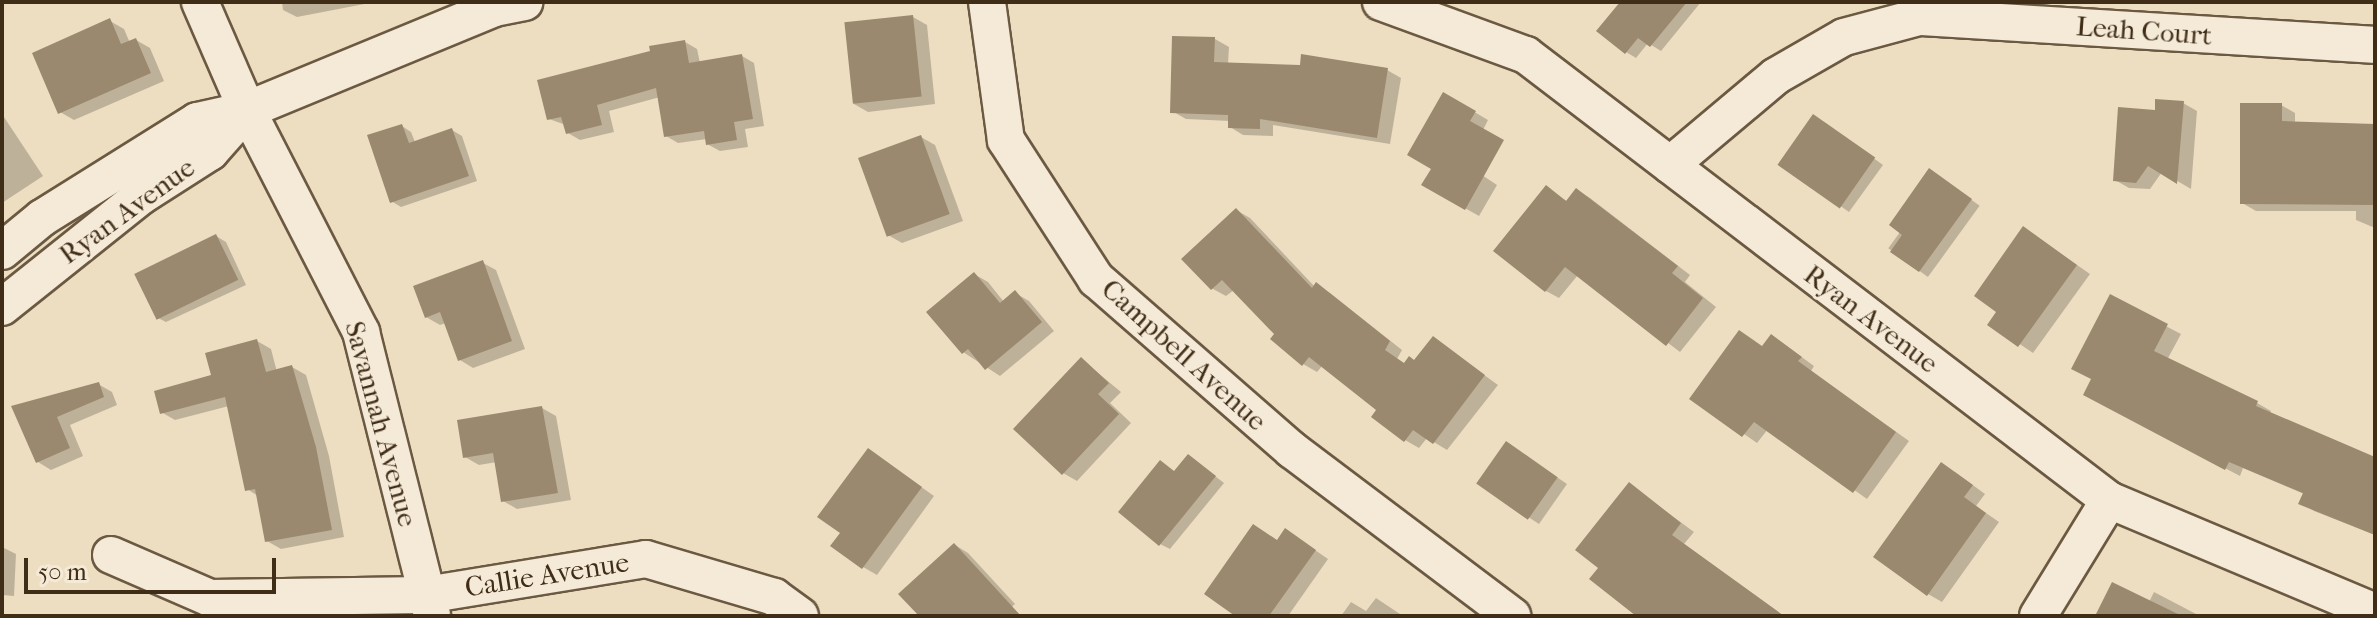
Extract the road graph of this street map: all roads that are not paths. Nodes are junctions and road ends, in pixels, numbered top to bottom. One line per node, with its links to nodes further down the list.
1 (200, 2): 6 (street, Savannah Avenue)
2 (524, 2): 6 (street, Ryan Avenue)
3 (987, 2): 15 (street, Campbell Avenue)
4 (1381, 2): 7 (street, Ryan Avenue)
5 (2375, 45): 7 (street, Leah Court)
6 (247, 110): 8 (street, Ryan Avenue); 9 (street, Ryan Avenue); 12 (street, Savannah Avenue)
7 (1670, 165): 10 (street, Ryan Avenue)
8 (2, 251)
9 (2, 307)
10 (2109, 500): 13 (street, Ryan Avenue); 16 (street)
11 (111, 555): 12 (street, Callie Avenue)
12 (429, 605): 14 (street, Callie Avenue)
13 (2375, 612)
14 (800, 616)
15 (1512, 616)
16 (2038, 616)

